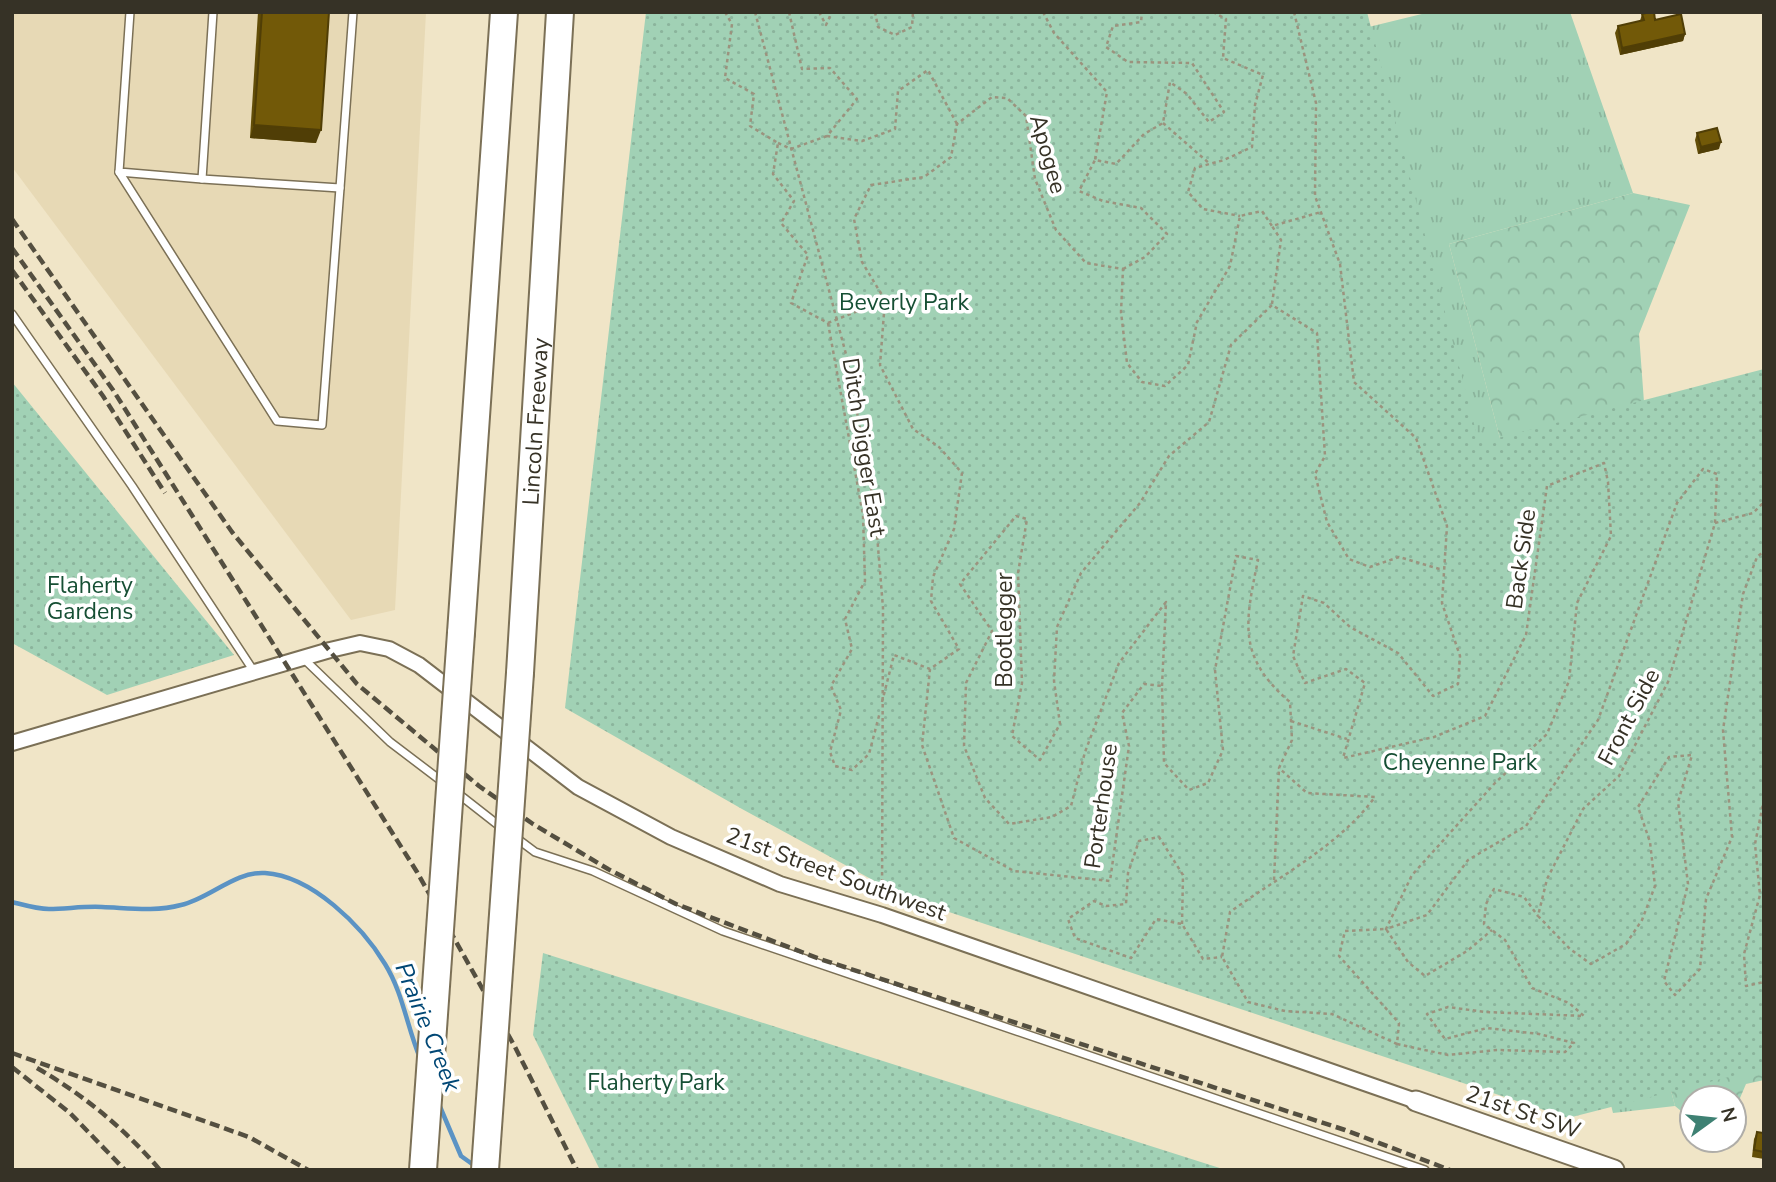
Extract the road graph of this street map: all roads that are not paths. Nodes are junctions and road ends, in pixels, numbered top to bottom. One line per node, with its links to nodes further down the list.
1 (130, 12): 8 (lane)
2 (213, 12): 9 (lane)
3 (353, 12): 10 (lane)
4 (503, 12): 16 (highway, bridge)
5 (560, 12): 7 (highway)
6 (574, 12): 7 (highway)
7 (548, 171): 17 (highway, Lincoln Freeway, bridge)
8 (120, 172): 9 (lane); 10 (lane)
9 (202, 179): 10 (lane)
10 (340, 188)
11 (12, 314): 13 (lane)
12 (303, 659): 13 (street, 21st Street Southwest); 15 (street, 21st Street Southwest); 18 (lane)
13 (255, 673): 14 (street, 21st Street Southwest)
14 (12, 743)
15 (1416, 1101): 19 (street, 21st St SW)
16 (423, 1170)
17 (485, 1170)
18 (1425, 1170)
19 (1614, 1170)

